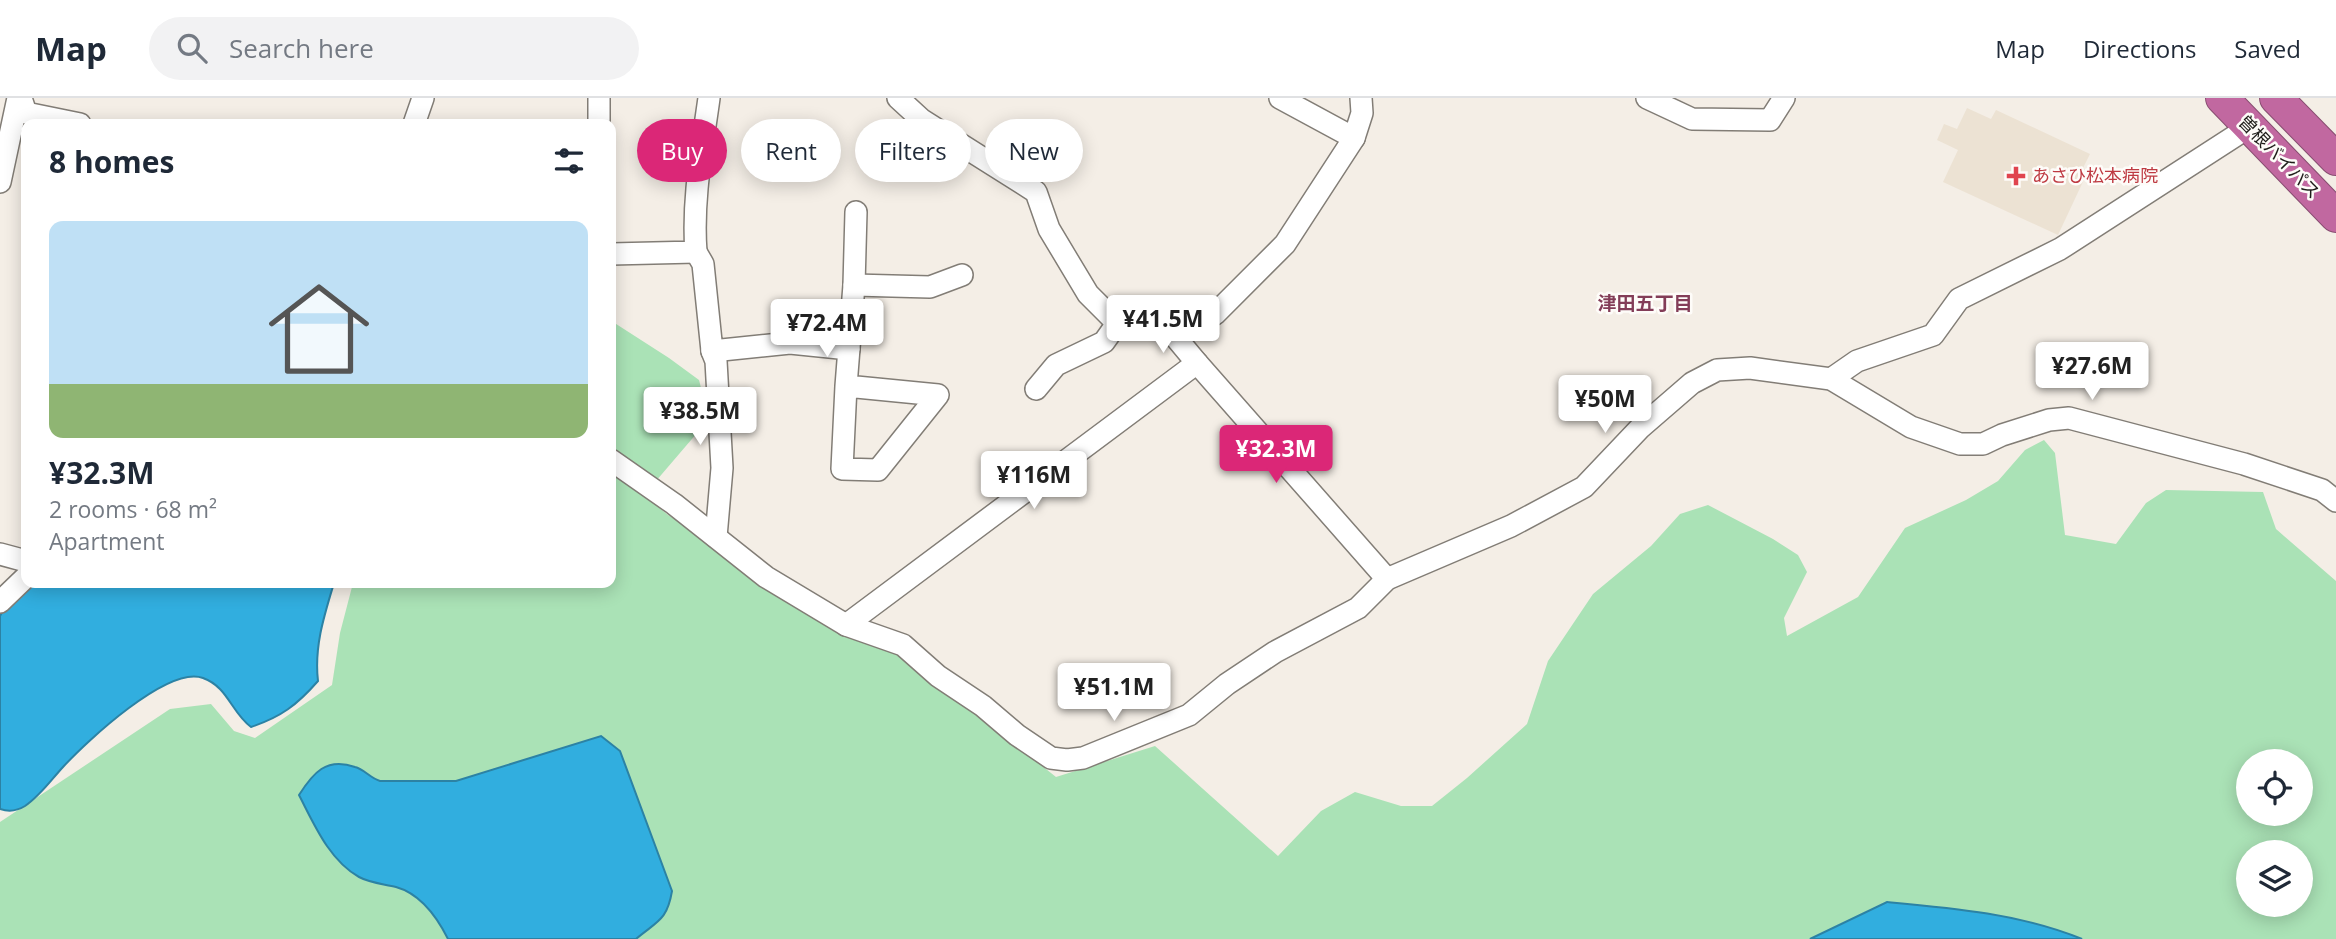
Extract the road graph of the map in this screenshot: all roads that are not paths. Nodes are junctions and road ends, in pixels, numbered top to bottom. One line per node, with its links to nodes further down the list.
1 (19, 98): 12 (street); 18 (street)
2 (423, 98): 13 (street)
3 (599, 98): 14 (street)
4 (709, 98): 21 (street)
5 (898, 98): 25 (street)
6 (1280, 98): 16 (street)
7 (1361, 98): 16 (street)
8 (1647, 98): 9 (street)
9 (1784, 98)
10 (2222, 98): 15 (highway, 曽根バイパス)
11 (2279, 99): 17 (highway)
12 (55, 119)
13 (416, 119)
14 (599, 119)
15 (2249, 127): 20 (highway, 曽根バイパス); 30 (street)
16 (1354, 138): 26 (street)
17 (2336, 159)
18 (0, 182)
19 (856, 212): 24 (street)
20 (2336, 216)
21 (696, 252): 22 (street); 28 (street)
22 (616, 254)
23 (962, 275): 24 (street)
24 (854, 285): 27 (street)
25 (1121, 317): 26 (street); 32 (street)
26 (1162, 321): 29 (street)
27 (849, 349): 28 (street); 31 (street)
28 (712, 351): 35 (street)
29 (1197, 363): 38 (street); 41 (street)
30 (1831, 379): 34 (street); 38 (street)
31 (846, 386): 31 (street)
32 (1036, 389)
33 (616, 463): 35 (street)
34 (2331, 491)
35 (716, 537): 41 (street)
36 (0, 554): 37 (street)
37 (21, 560)
38 (1387, 579): 41 (street)
39 (21, 582): 40 (street)
40 (0, 602)
41 (846, 625)

